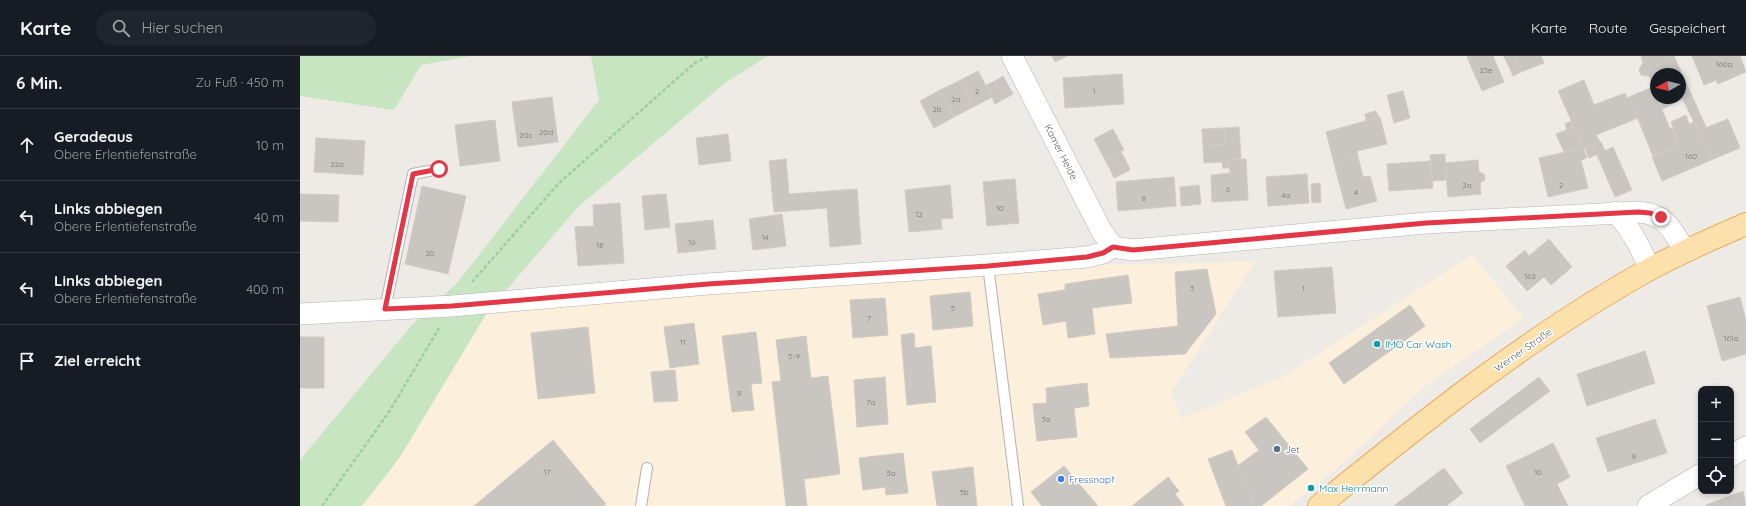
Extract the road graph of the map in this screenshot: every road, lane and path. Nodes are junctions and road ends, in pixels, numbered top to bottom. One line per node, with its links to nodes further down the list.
1 (709, 56): 10 (path)
2 (1012, 56): 6 (street, Kamer Heide)
3 (439, 169): 11 (lane)
4 (1615, 212): 6 (street); 7 (street); 9 (street)
5 (1746, 224): 7 (main road, Werner Straße)
6 (1113, 247): 8 (street)
7 (1685, 251): 9 (main road, Werner Straße)
8 (988, 266): 10 (street); 19 (lane)
9 (1650, 269): 20 (main road, Werner Straße)
10 (452, 306): 11 (street); 17 (path)
11 (385, 309): 12 (street)
12 (300, 314)
13 (1746, 447): 14 (street)
14 (1734, 454)
15 (647, 468): 18 (lane)
16 (1698, 476): 21 (street)
17 (322, 506)
18 (641, 506)
19 (1018, 506)
20 (1319, 506)
21 (1648, 506)

